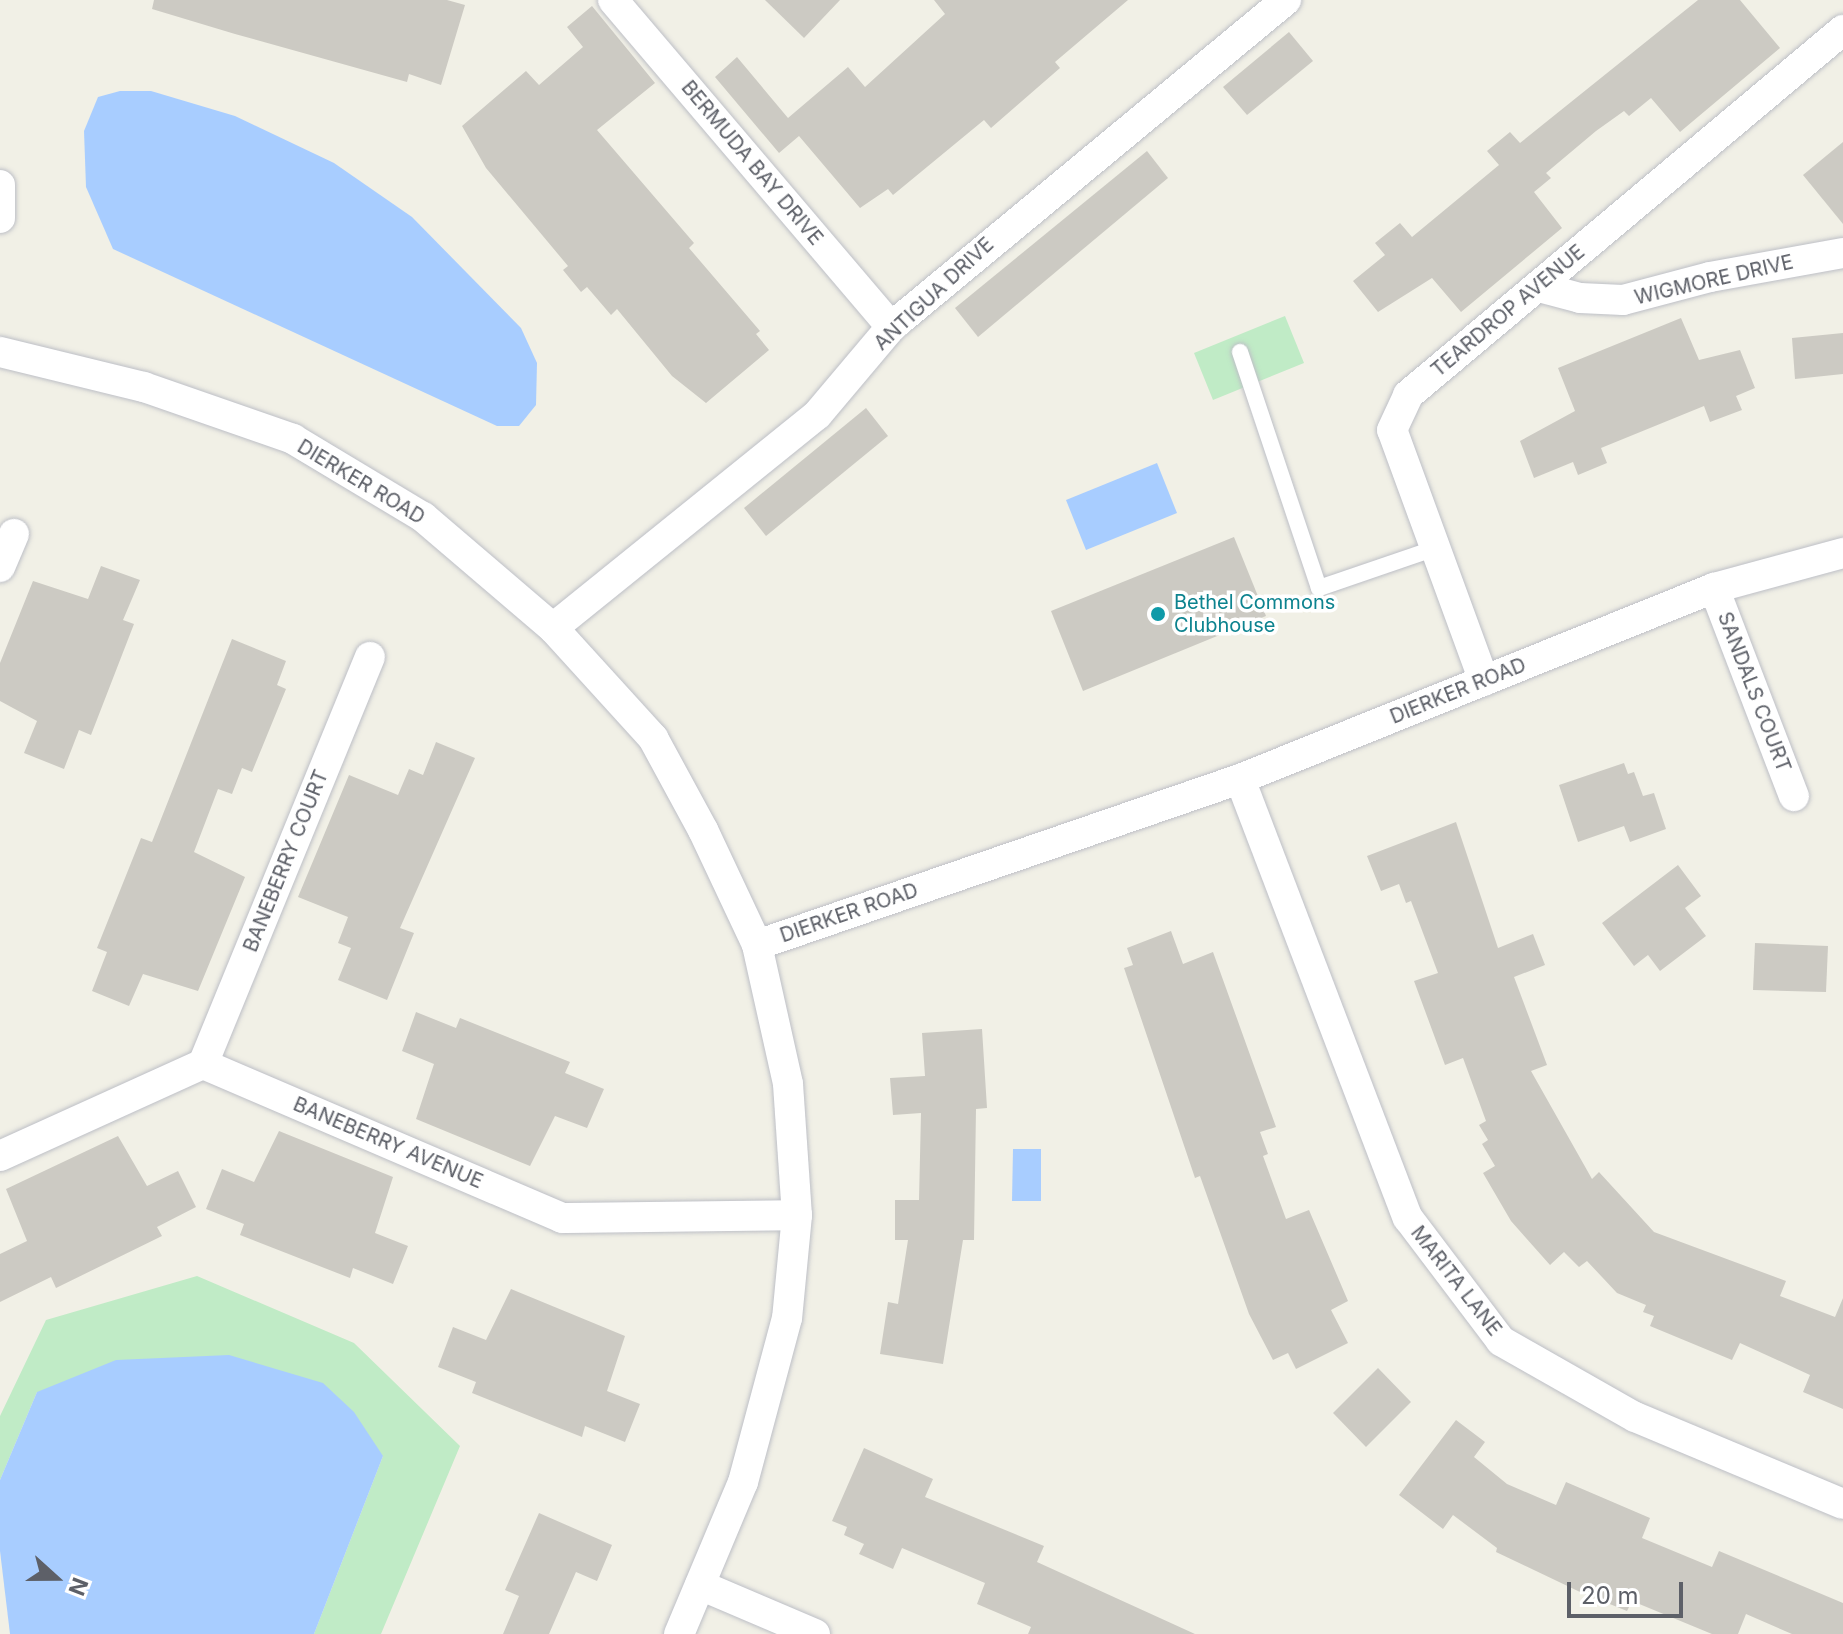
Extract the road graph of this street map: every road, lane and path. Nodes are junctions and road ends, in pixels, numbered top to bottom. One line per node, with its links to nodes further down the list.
1 (613, 0): 8 (street, BERMUDA BAY DRIVE)
2 (1286, 0): 8 (street, ANTIGUA DRIVE)
3 (1843, 30): 7 (street, TEARDROP AVENUE)
4 (0, 185): 5 (street)
5 (0, 218)
6 (1843, 253): 7 (street, WIGMORE DRIVE)
7 (1539, 287): 12 (street, TEARDROP AVENUE)
8 (891, 327): 16 (street, ANTIGUA DRIVE)
9 (0, 352): 16 (street, DIERKER ROAD)
10 (1240, 352): 12 (lane)
11 (14, 534): 14 (street)
12 (1436, 548): 18 (street, TEARDROP AVENUE)
13 (1843, 553): 15 (street, DIERKER ROAD)
14 (0, 567)
15 (1714, 588): 18 (street, DIERKER ROAD); 20 (street, SANDALS COURT)
16 (553, 628): 21 (street, DIERKER ROAD)
17 (370, 657): 22 (street, BANEBERRY COURT)
18 (1484, 681): 19 (street, DIERKER ROAD)
19 (1240, 779): 21 (street, DIERKER ROAD); 25 (street, MARITA LANE)
20 (1794, 796)
21 (757, 945): 24 (street)
22 (203, 1064): 23 (street); 24 (street, BANEBERRY AVENUE)
23 (0, 1156)
24 (797, 1215): 26 (street)
25 (1843, 1504)
26 (700, 1585): 27 (street); 28 (street)
27 (679, 1634)
28 (815, 1634)

